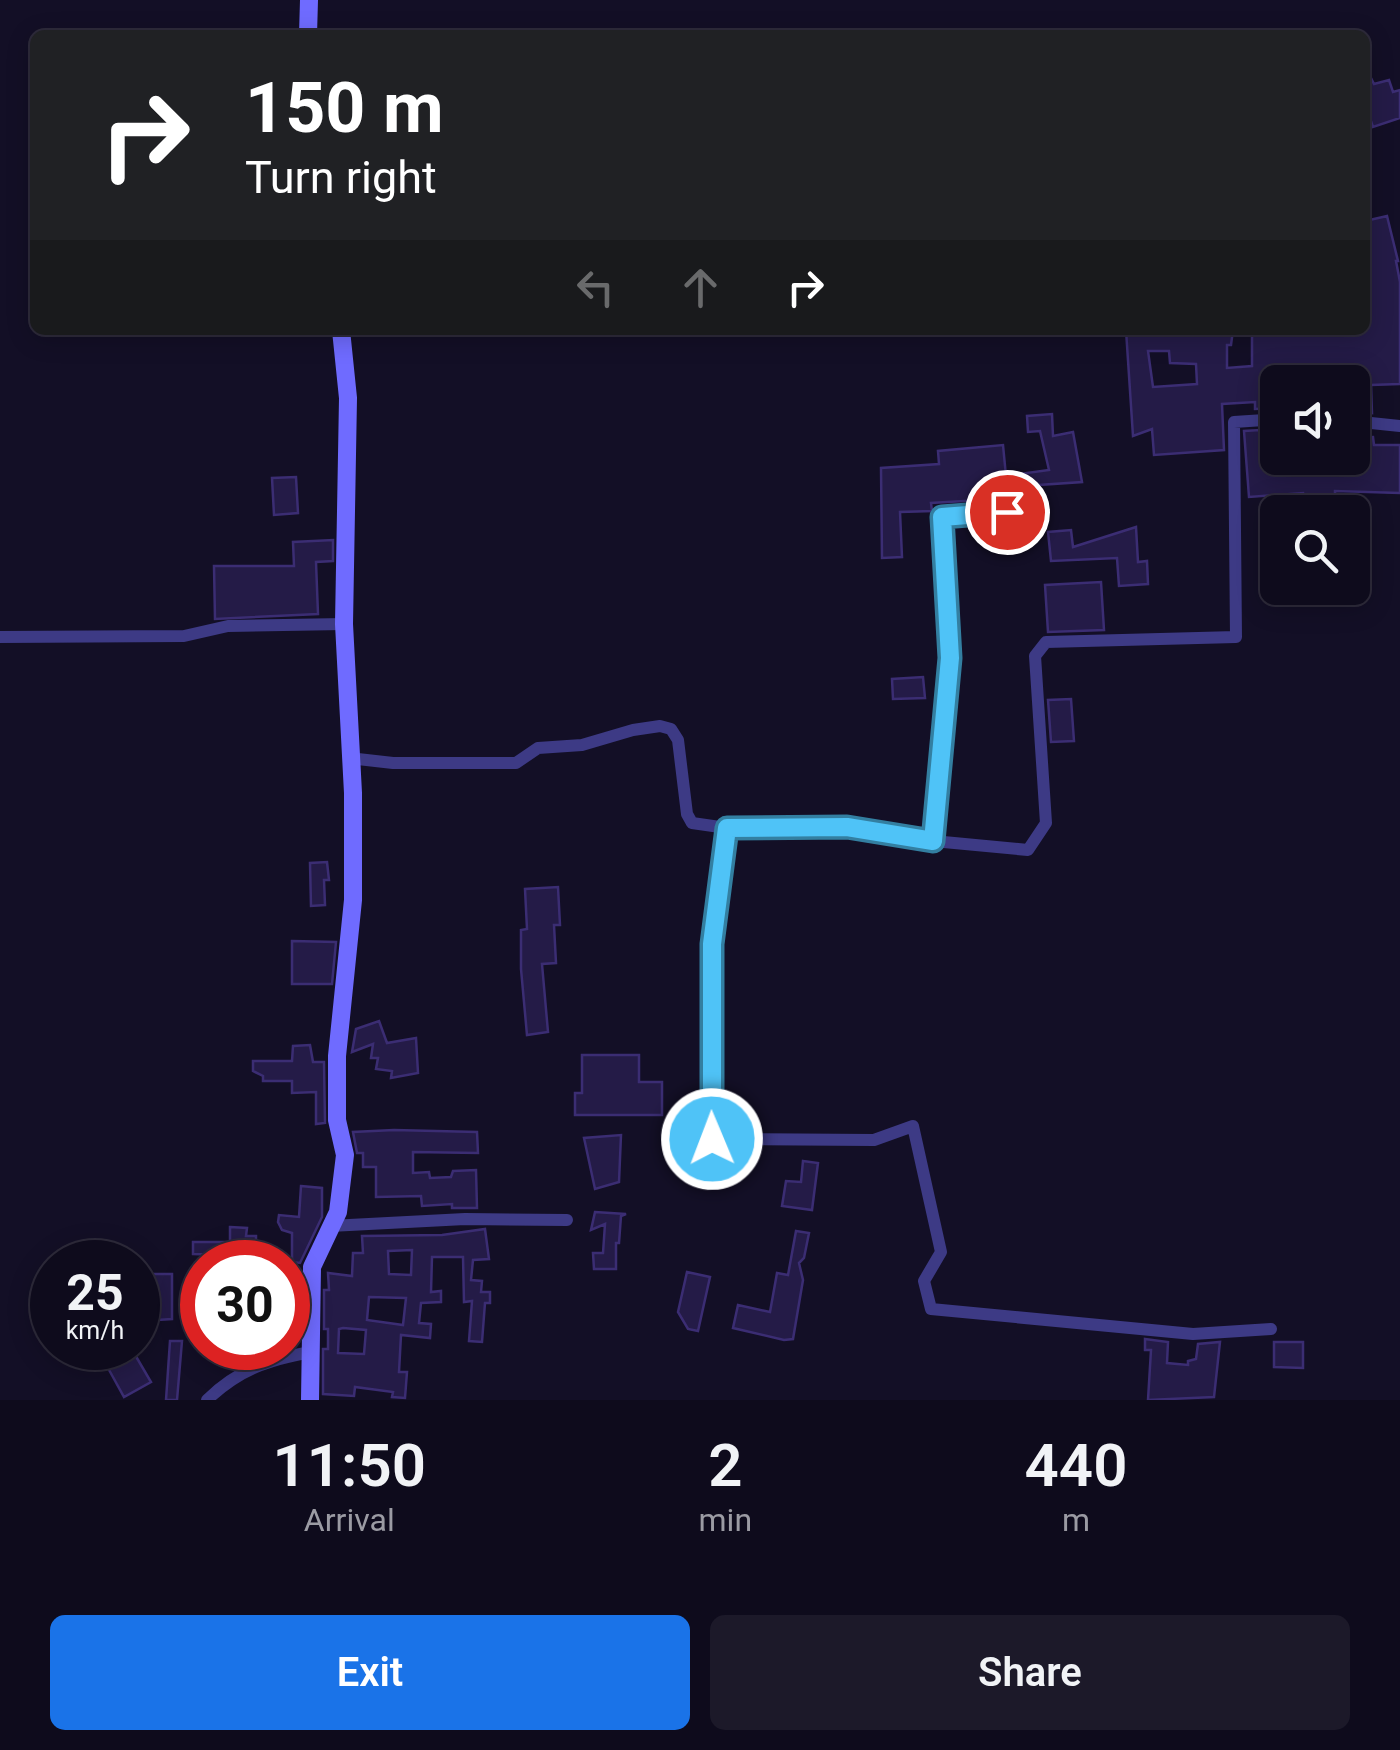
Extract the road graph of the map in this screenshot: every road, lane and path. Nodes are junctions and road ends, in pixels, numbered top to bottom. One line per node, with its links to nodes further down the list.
1 (308, 0): 2 (street)
2 (308, 30)
3 (342, 335): 8 (street)
4 (1260, 420): 12 (street)
5 (1370, 423): 6 (street)
6 (1400, 426)
7 (1040, 509): 12 (street)
8 (344, 624): 9 (street); 10 (street)
9 (0, 637)
10 (350, 758): 11 (street); 14 (street)
11 (727, 828): 12 (street); 15 (street)
12 (933, 841)
13 (567, 1220): 14 (street)
14 (330, 1226): 16 (street)
15 (1271, 1329)
16 (310, 1352)
17 (248, 1370): 19 (street)
18 (310, 1370): 20 (street)
19 (207, 1400)
20 (310, 1400)

